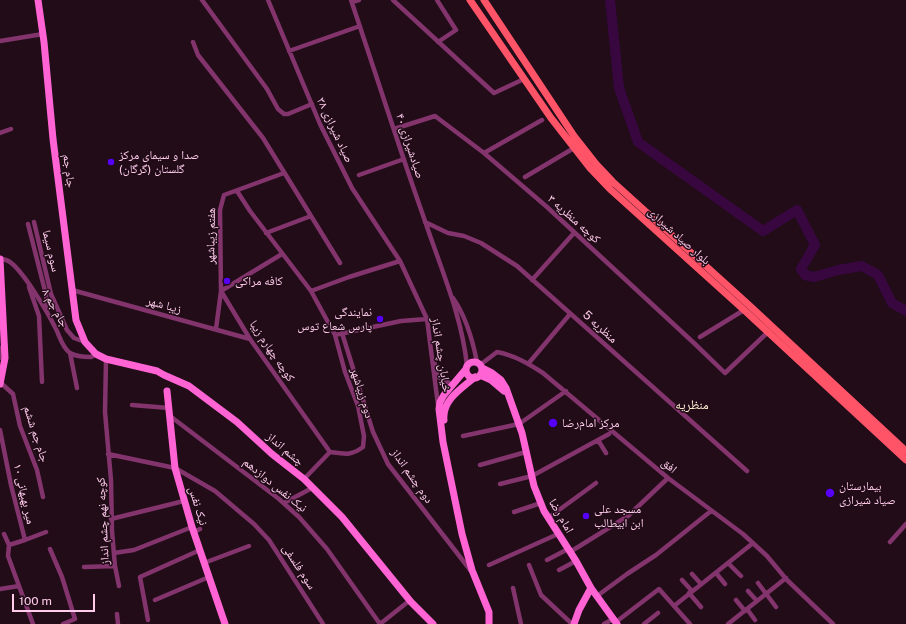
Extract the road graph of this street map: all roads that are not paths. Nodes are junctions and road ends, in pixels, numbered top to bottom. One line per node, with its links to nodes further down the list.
1 (38, 0): 11 (street, جام جم)
2 (202, 0): 17 (street)
3 (268, 0): 15 (street, صیاد شیرازی ۳۸)
4 (359, 0): 9 (street)
5 (393, 0): 14 (street)
6 (437, 0): 14 (street)
7 (470, 0): 16 (main road, بلوار صیاد شیرازی)
8 (484, 0): 45 (main road, بلوار صیاد شیرازی)
9 (352, 1): 10 (street, ۴۰ صیادشیرازی)
10 (360, 26): 15 (street); 20 (street, ۴۰ صیادشیرازی)
11 (43, 34): 12 (street); 41 (street, جام جم)
12 (0, 41)
13 (193, 42): 25 (street)
14 (438, 42): 16 (street)
15 (289, 51): 17 (street, صیاد شیرازی ۳۸)
16 (524, 79): 22 (main road, بلوار صیاد شیرازی)
17 (312, 104): 37 (street, صیاد شیرازی ۳۸)
18 (542, 120): 23 (street)
19 (10, 129): 21 (street)
20 (394, 129): 23 (street, کوچه منظریه ۳); 24 (street, ۴۰ صیادشیرازی)
21 (0, 132)
22 (574, 148): 27 (street); 45 (main road, بلوار صیاد شیرازی)
23 (484, 153): 33 (street, کوچه منظریه ۳)
24 (404, 160): 26 (street); 31 (street, ۴۰ صیادشیرازی)
25 (284, 173): 28 (street); 29 (street)
26 (359, 175)
27 (525, 177)
28 (237, 191): 34 (street, دوم زیباشهر); 42 (street, هفتم زیباشهر)
29 (311, 216): 34 (street); 38 (street)
30 (34, 222): 55 (street, سوم سیما)
31 (425, 222): 39 (street, منظریه 5); 44 (street, ۴۰ صیادشیرازی)
32 (28, 224): 46 (street)
33 (574, 232): 39 (street); 50 (street, کوچه منظریه ۳)
34 (266, 233): 35 (street, دوم زیباشهر)
35 (282, 254): 42 (street); 43 (street, دوم زیباشهر)
36 (0, 259): 40 (street, ۸ جام جم); 61 (street)
37 (400, 261): 43 (street); 48 (street, خیابان چشم انداز)
38 (340, 263)
39 (532, 280): 47 (street, منظریه 5)
40 (27, 282): 46 (street, ۸ جام جم); 65 (street)
41 (72, 290): 49 (street, زیبا شهر); 55 (street, جام جم)
42 (221, 291): 49 (street); 54 (street, کوچه چهارم زیبا)
43 (311, 291): 52 (street, دوم زیباشهر)
44 (452, 297): 63 (street, ۴۰ صیادشیرازی); 64 (street, ۴۰ صیادشیرازی)
45 (747, 308): 50 (main road, بلوار صیاد شیرازی); 53 (street); 80 (main road, بلوار صیاد شیرازی)
46 (48, 314): 58 (street, ۸ جام جم)
47 (570, 314): 62 (street); 89 (street, منظریه 5)
48 (427, 319): 51 (street); 57 (street, خیابان چشم انداز)
49 (216, 330): 54 (street, زیبا شهر)
50 (768, 332): 86 (main road, بلوار صیاد شیرازی)
51 (342, 333): 52 (street); 128 (street, دوم چشم انداز)
52 (334, 335): 81 (street, دوم زیباشهر)
53 (700, 337)
54 (250, 340): 81 (street, کوچه چهارم زیبا)
55 (85, 342): 59 (street, چشم انداز)
56 (0, 348): 61 (street)
57 (431, 351): 67 (street); 73 (street, خیابان چشم انداز)
58 (70, 353): 59 (street); 68 (street)
59 (96, 354): 60 (street, چشم انداز)
60 (106, 359): 84 (street, کوچه نهم چشم انداز); 92 (street, چشم انداز)
61 (4, 364): 66 (street)
62 (528, 364): 64 (street, افق); 70 (street, افق)
63 (467, 368): 64 (street); 64 (street); 67 (street)
64 (479, 369): 75 (street, امام رضا); 85 (street)
65 (42, 382)
66 (1, 384): 96 (street, جام جم ششم)
67 (453, 385): 73 (street)
68 (77, 388)
69 (167, 391): 72 (street, نیک نفس)
70 (566, 391): 75 (street); 91 (street, افق)
71 (132, 405): 72 (street)
72 (169, 408): 74 (street, نیک نفس)
73 (439, 409): 85 (street)
74 (170, 416): 88 (street, نیک نفس); 98 (street, نیک نفس دوازدهم)
75 (519, 424): 78 (street); 82 (street, امام رضا)
76 (0, 430): 109 (street, ۱۰ میر بهبهانی)
77 (609, 434): 79 (street)
78 (463, 436)
79 (598, 440): 83 (street); 90 (street)
80 (906, 451)
81 (330, 452): 92 (street)
82 (526, 452): 87 (street); 90 (street, امام رضا)
83 (606, 453)
84 (108, 454): 88 (street, سوم فلسفی); 103 (street, کوچه نهم چشم انداز)
85 (448, 460): 128 (street)
86 (906, 460)
87 (480, 465)
88 (175, 468): 97 (street, نیک نفس); 163 (street, سوم فلسفی)
89 (747, 471)
90 (532, 476): 94 (street); 99 (street, امام رضا)
91 (668, 478): 100 (street, افق); 116 (street)
92 (304, 479): 95 (street, چشم انداز)
93 (596, 483): 102 (street)
94 (500, 484)
95 (312, 488): 98 (street); 148 (street, چشم انداز)
96 (43, 497)
97 (184, 501): 103 (street); 105 (street, نیک نفس)
98 (284, 503): 164 (street, نیک نفس دوازدهم)
99 (541, 503): 101 (street); 102 (street, امام رضا)
100 (711, 511): 111 (street, افق); 145 (street)
101 (514, 512)
102 (548, 518): 108 (street, امام رضا)
103 (111, 519): 117 (street, کوچه نهم چشم انداز)
104 (906, 524): 110 (street)
105 (195, 529): 115 (street, نیک نفس); 117 (street)
106 (46, 532): 109 (street, ۱۰ میر بهبهانی)
107 (4, 534): 112 (street)
108 (558, 534): 116 (street, امام رضا); 122 (street)
109 (25, 540): 112 (street)
110 (890, 542)
111 (753, 543): 121 (street); 132 (street, افق)
112 (9, 546): 137 (street)
113 (249, 546): 120 (street)
114 (50, 549): 159 (street)
115 (200, 550): 120 (street, نیک نفس); 156 (street)
116 (569, 551): 118 (street); 119 (street, امام رضا)
117 (114, 553): 124 (street, کوچه نهم چشم انداز)
118 (547, 560)
119 (576, 561): 126 (street); 140 (street, امام رضا)
120 (204, 563): 131 (street, نیک نفس)
121 (728, 563): 127 (street); 130 (street)
122 (489, 565)
123 (529, 565): 168 (street)
124 (115, 566): 125 (street); 138 (street, کوچه نهم چشم انداز)
125 (84, 568)
126 (559, 570)
127 (716, 573): 135 (street); 136 (street)
128 (473, 574): 166 (street)
129 (692, 574): 135 (street)
130 (741, 576)
131 (209, 577): 146 (street); 162 (street, نیک نفس)
132 (786, 578): 144 (street); 173 (street, افق)
133 (682, 580): 142 (street)
134 (758, 583): 144 (street)
135 (701, 584): 142 (street)
136 (725, 584)
137 (19, 586): 141 (street); 160 (street)
138 (119, 586)
139 (513, 588): 167 (street)
140 (591, 588): 145 (street, امام رضا); 168 (street)
141 (0, 589)
142 (690, 592): 150 (street); 151 (street)
143 (748, 592): 149 (street)
144 (767, 593): 149 (street); 152 (street)
145 (597, 596): 158 (street, امام رضا)
146 (155, 600)
147 (736, 600): 153 (street)
148 (409, 601): 164 (street); 165 (street, چشم انداز)
149 (757, 601): 153 (street)
150 (674, 606): 158 (street); 171 (street)
151 (701, 607)
152 (776, 607)
153 (746, 610): 157 (street); 172 (street)
154 (658, 613): 170 (street)
155 (117, 614): 161 (street)
156 (148, 620)
157 (755, 620)
158 (616, 622): 169 (street)
159 (66, 623)
160 (33, 624)
161 (118, 624)
162 (225, 624)
163 (323, 624)
164 (380, 624)
165 (433, 624)
166 (489, 624)
167 (521, 624)
168 (573, 624)
169 (604, 624)
170 (644, 624)
171 (690, 624)
172 (728, 624)
173 (833, 624)

